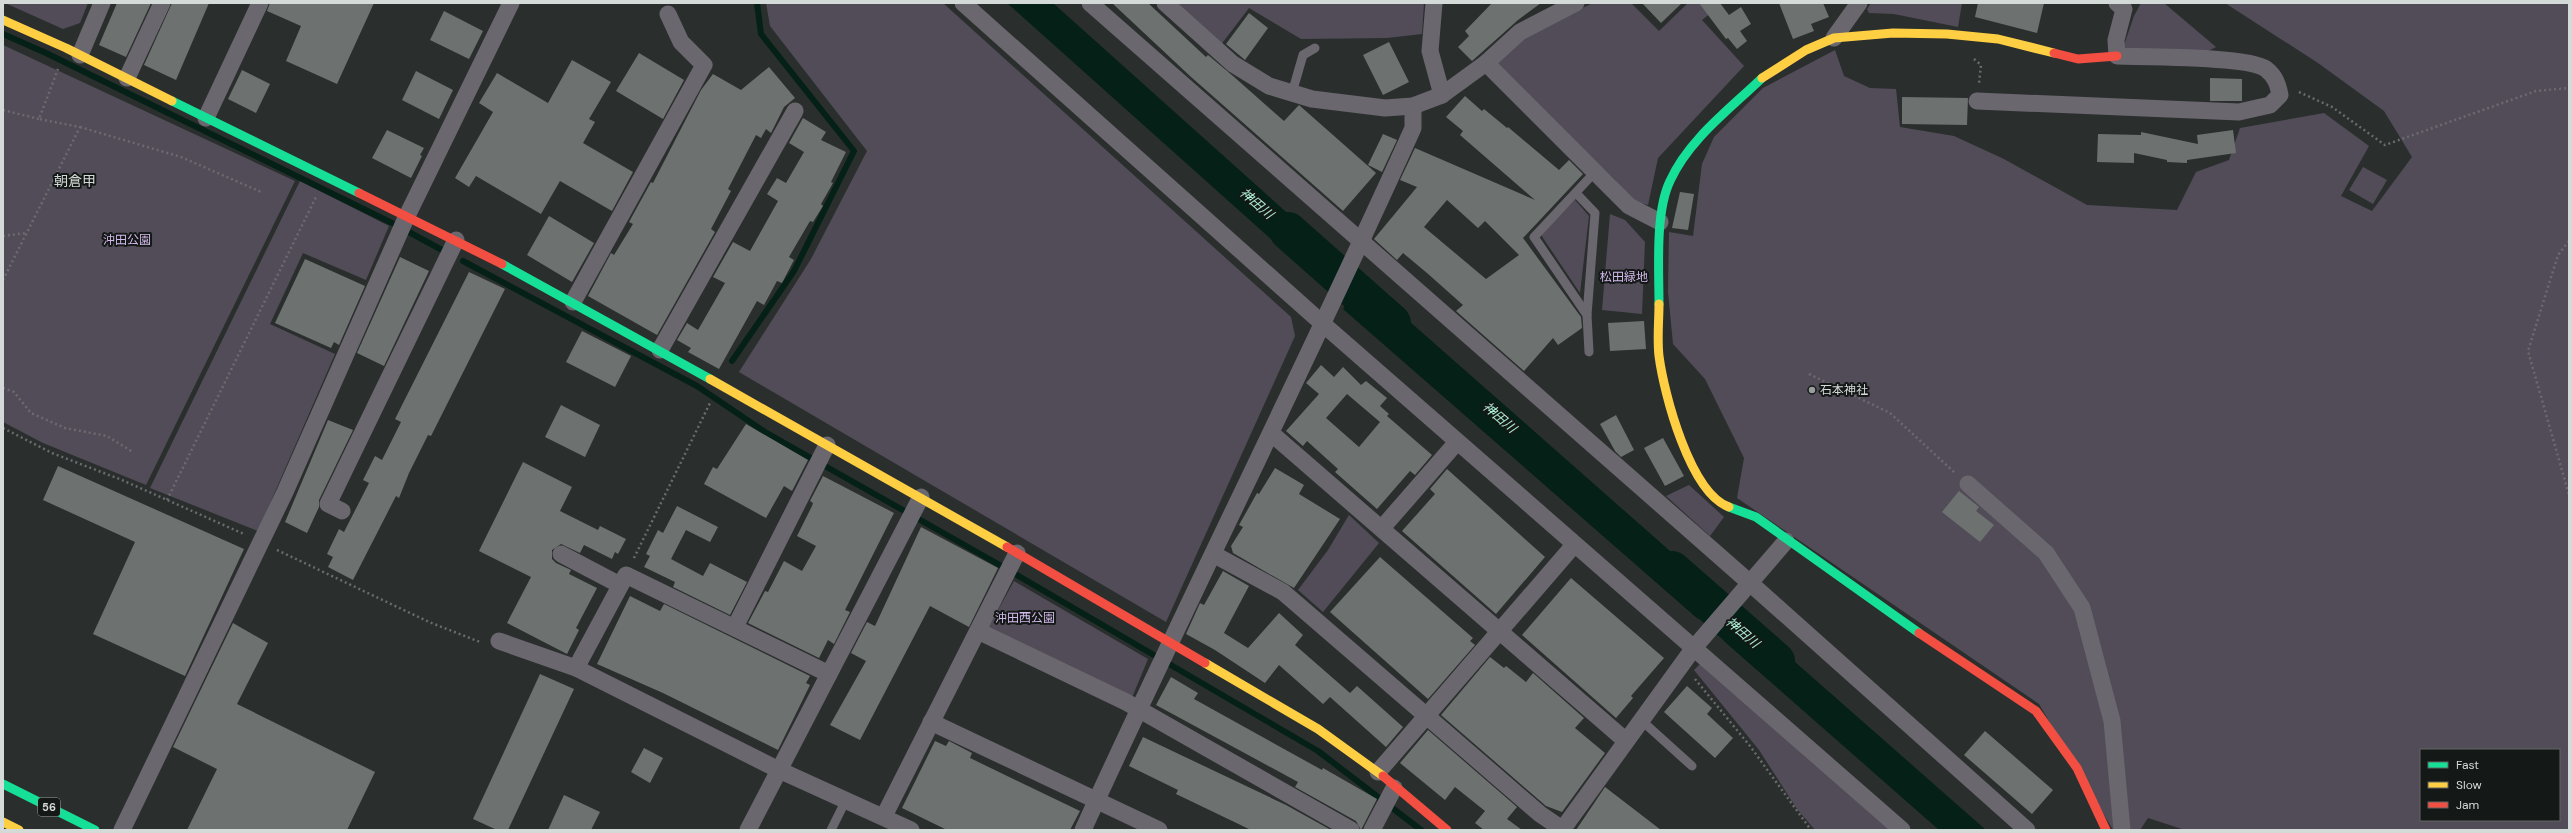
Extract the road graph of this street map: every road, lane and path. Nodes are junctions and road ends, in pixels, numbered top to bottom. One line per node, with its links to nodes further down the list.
1 (102, 3): 16 (street)
2 (162, 3): 21 (street)
3 (260, 3): 30 (street)
4 (511, 3): 37 (street)
5 (963, 3): 47 (street)
6 (1090, 3): 43 (street)
7 (1165, 3): 24 (street)
8 (1434, 3): 25 (street)
9 (1576, 3): 19 (street)
10 (1859, 3): 14 (street)
11 (2117, 3): 18 (street)
12 (668, 14): 45 (street)
13 (3, 20): 16 (main road)
14 (1834, 38): 18 (main road); 38 (main road)
15 (1315, 48): 24 (lane)
16 (80, 55): 21 (main road)
17 (1970, 55): 26 (path)
18 (2117, 56): 22 (street)
19 (1486, 63): 25 (street); 33 (street)
20 (60, 66): 31 (path)
21 (128, 78): 30 (main road)
22 (2278, 81): 23 (path); 26 (street)
23 (2569, 88)
24 (1292, 93): 27 (street)
25 (1442, 95): 27 (street)
26 (1977, 101)
27 (1412, 106): 43 (street)
28 (3, 110): 31 (path)
29 (795, 111): 48 (street)
30 (206, 118): 37 (main road)
31 (39, 119): 32 (path)
32 (80, 127): 35 (path); 39 (path)
33 (1595, 172): 36 (lane); 38 (street)
34 (320, 190): 60 (path)
35 (261, 192)
36 (1576, 193): 46 (lane); 46 (lane)
37 (406, 218): 41 (main road); 65 (street)
38 (1660, 222): 64 (main road)
39 (27, 233): 40 (path); 44 (path)
40 (3, 236)
41 (456, 240): 45 (main road); 62 (street)
42 (2569, 241): 59 (path)
43 (1360, 246): 47 (street); 71 (street)
44 (3, 280)
45 (573, 302): 48 (main road)
46 (1587, 315): 49 (lane)
47 (1324, 320): 54 (street); 55 (street)
48 (660, 350): 57 (main road)
49 (1589, 352)
50 (1809, 374): 58 (path)
51 (3, 388): 56 (path)
52 (712, 400): 70 (path)
53 (3, 428): 60 (path)
54 (1272, 434): 63 (street); 68 (street)
55 (1457, 442): 63 (street); 66 (street)
56 (133, 452)
57 (821, 457): 61 (main road); 72 (street)
58 (1968, 484): 111 (street)
59 (2569, 495)
60 (167, 500): 65 (path)
61 (914, 509): 69 (main road); 80 (street)
62 (342, 511)
63 (1382, 528): 73 (street)
64 (1786, 540): 71 (street); 110 (main road)
65 (262, 541): 75 (path); 97 (street)
66 (1574, 544): 73 (street); 76 (street)
67 (561, 554): 70 (street)
68 (1213, 554): 77 (street); 82 (street)
69 (1011, 564): 74 (street); 77 (main road)
70 (623, 580): 72 (street); 79 (street)
71 (1748, 586): 76 (street); 109 (street)
72 (735, 627): 80 (street)
73 (1500, 630): 82 (street); 85 (street)
74 (978, 631): 81 (street); 84 (street)
75 (499, 641): 79 (street)
76 (1697, 643): 78 (street); 108 (street)
77 (1165, 653): 81 (street); 88 (main road)
78 (1682, 663): 83 (street); 107 (path)
79 (576, 668): 87 (street)
80 (829, 674): 87 (street)
81 (1139, 709): 92 (street); 103 (street)
82 (1426, 715): 88 (street); 106 (street)
83 (1641, 720): 85 (street); 86 (lane)
84 (931, 722): 92 (street); 93 (street)
85 (1626, 741): 106 (street)
86 (1692, 766)
87 (779, 770): 91 (street); 98 (street)
88 (1378, 772): 90 (main road)
89 (3, 784): 96 (main road, 56)
90 (1392, 792): 104 (street); 105 (main road)
91 (846, 800): 93 (street); 99 (lane)
92 (1097, 800): 101 (street); 102 (street)
93 (884, 816): 100 (street)
94 (3, 822): 95 (main road)
95 (19, 830)
96 (94, 830)
97 (122, 830)
98 (748, 830)
99 (831, 830)
100 (911, 830)
101 (1083, 830)
102 (1159, 830)
103 (1351, 830)
104 (1372, 830)
105 (1447, 830)
106 (1562, 830)
107 (1811, 830)
108 (1902, 830)
109 (2027, 830)
110 (2106, 830)
111 (2122, 830)

